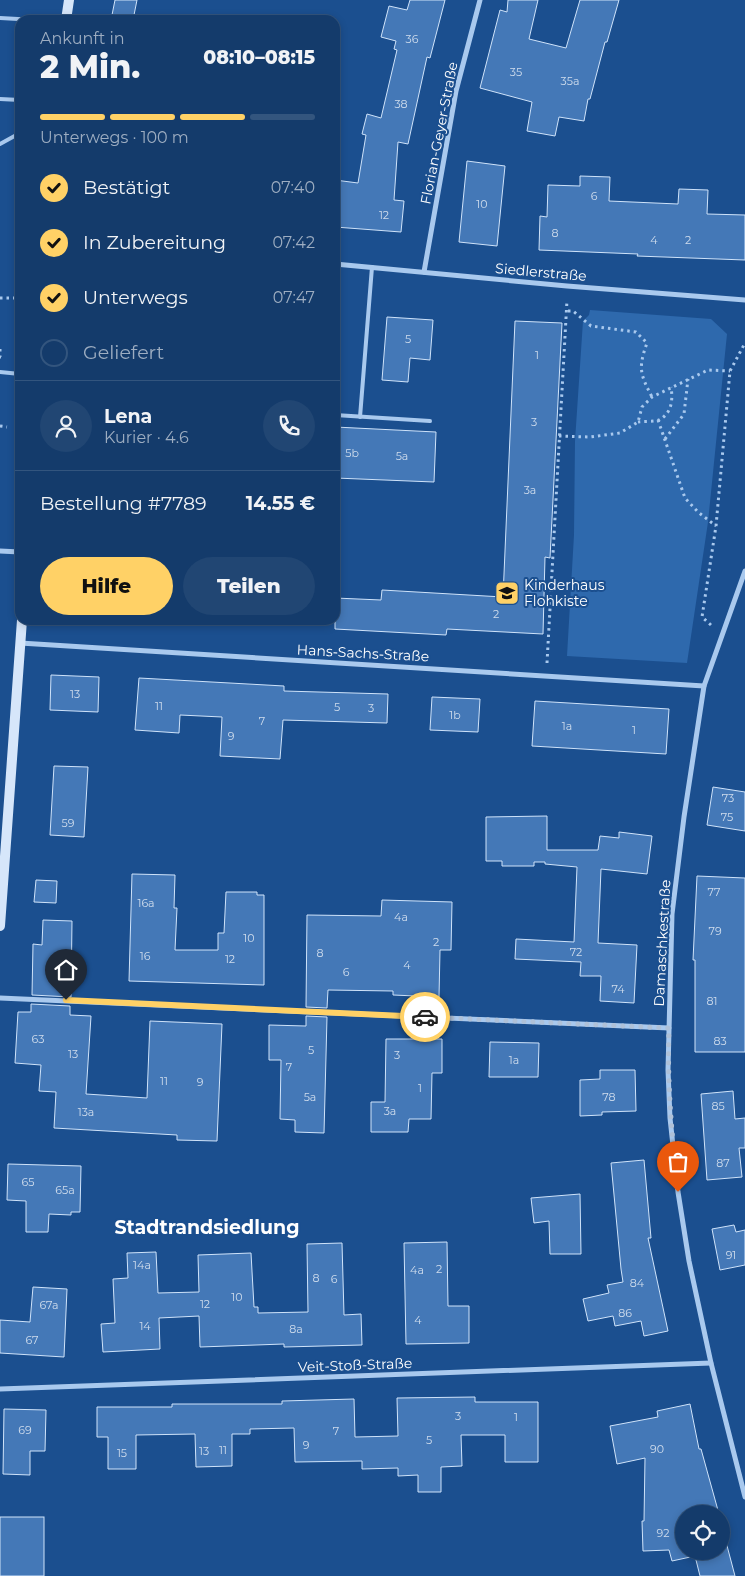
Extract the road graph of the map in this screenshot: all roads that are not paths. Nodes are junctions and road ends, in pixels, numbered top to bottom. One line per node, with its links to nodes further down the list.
1 (70, 0): 3 (street)
2 (480, 0): 12 (street, Florian-Geyer-Straße)
3 (67, 15)
4 (0, 18): 5 (lane)
5 (15, 19)
6 (0, 99): 7 (lane)
7 (15, 100)
8 (15, 136): 9 (lane)
9 (0, 144)
10 (340, 264): 11 (street, Siedlerstraße)
11 (372, 267): 12 (street, Siedlerstraße); 17 (lane)
12 (424, 272): 13 (street, Siedlerstraße)
13 (745, 300)
14 (0, 372): 15 (lane)
15 (15, 374)
16 (340, 415): 17 (lane)
17 (360, 417): 18 (lane)
18 (430, 421)
19 (0, 551): 20 (street)
20 (15, 552)
21 (745, 571): 24 (street, Damaschkestraße)
22 (22, 625): 23 (street)
23 (20, 643): 24 (street, Hans-Sachs-Straße); 25 (street)
24 (704, 686): 27 (street, Damaschkestraße)
25 (0, 926)
26 (0, 998): 27 (street)
27 (669, 1028): 28 (street, Damaschkestraße)
28 (711, 1363): 29 (street, Veit-Stoß-Straße); 30 (street, Damaschkestraße)
29 (0, 1389)
30 (745, 1497)

